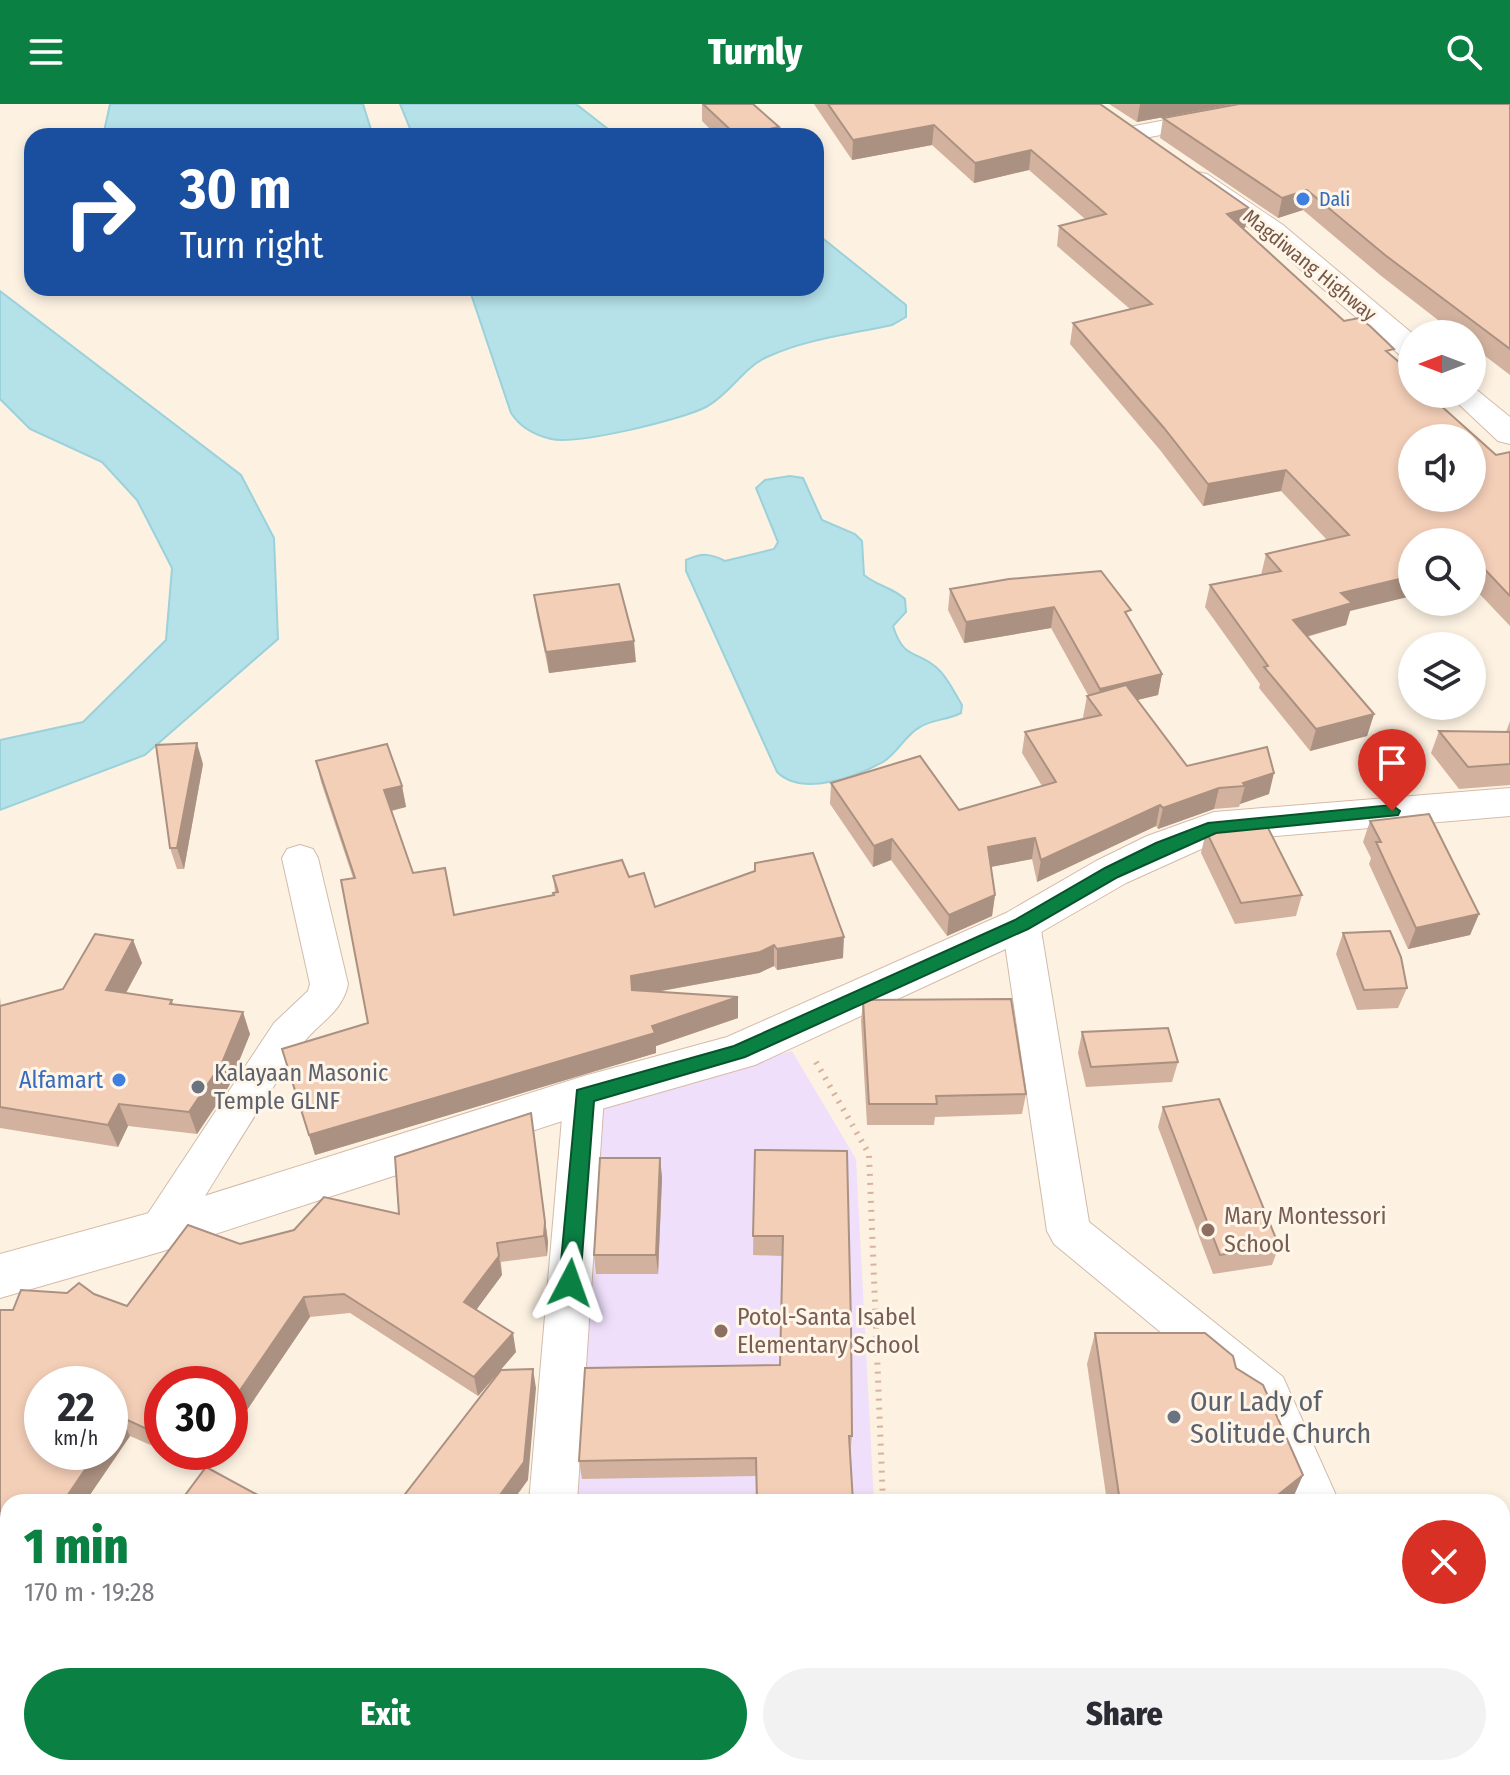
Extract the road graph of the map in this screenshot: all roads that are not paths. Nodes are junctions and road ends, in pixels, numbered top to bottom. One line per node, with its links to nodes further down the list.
1 (1286, 104): 3 (street)
2 (1103, 115): 3 (street, Magdiwang Highway)
3 (1129, 134): 4 (street, Magdiwang Highway)
4 (1398, 337)
5 (1480, 408): 6 (street)
6 (1510, 434)
7 (1510, 802): 9 (street)
8 (300, 858): 11 (street)
9 (1021, 924): 10 (street); 14 (street)
10 (584, 1095): 11 (street); 13 (street)
11 (160, 1231): 12 (street)
12 (0, 1276)
13 (554, 1494)
14 (1312, 1494)

